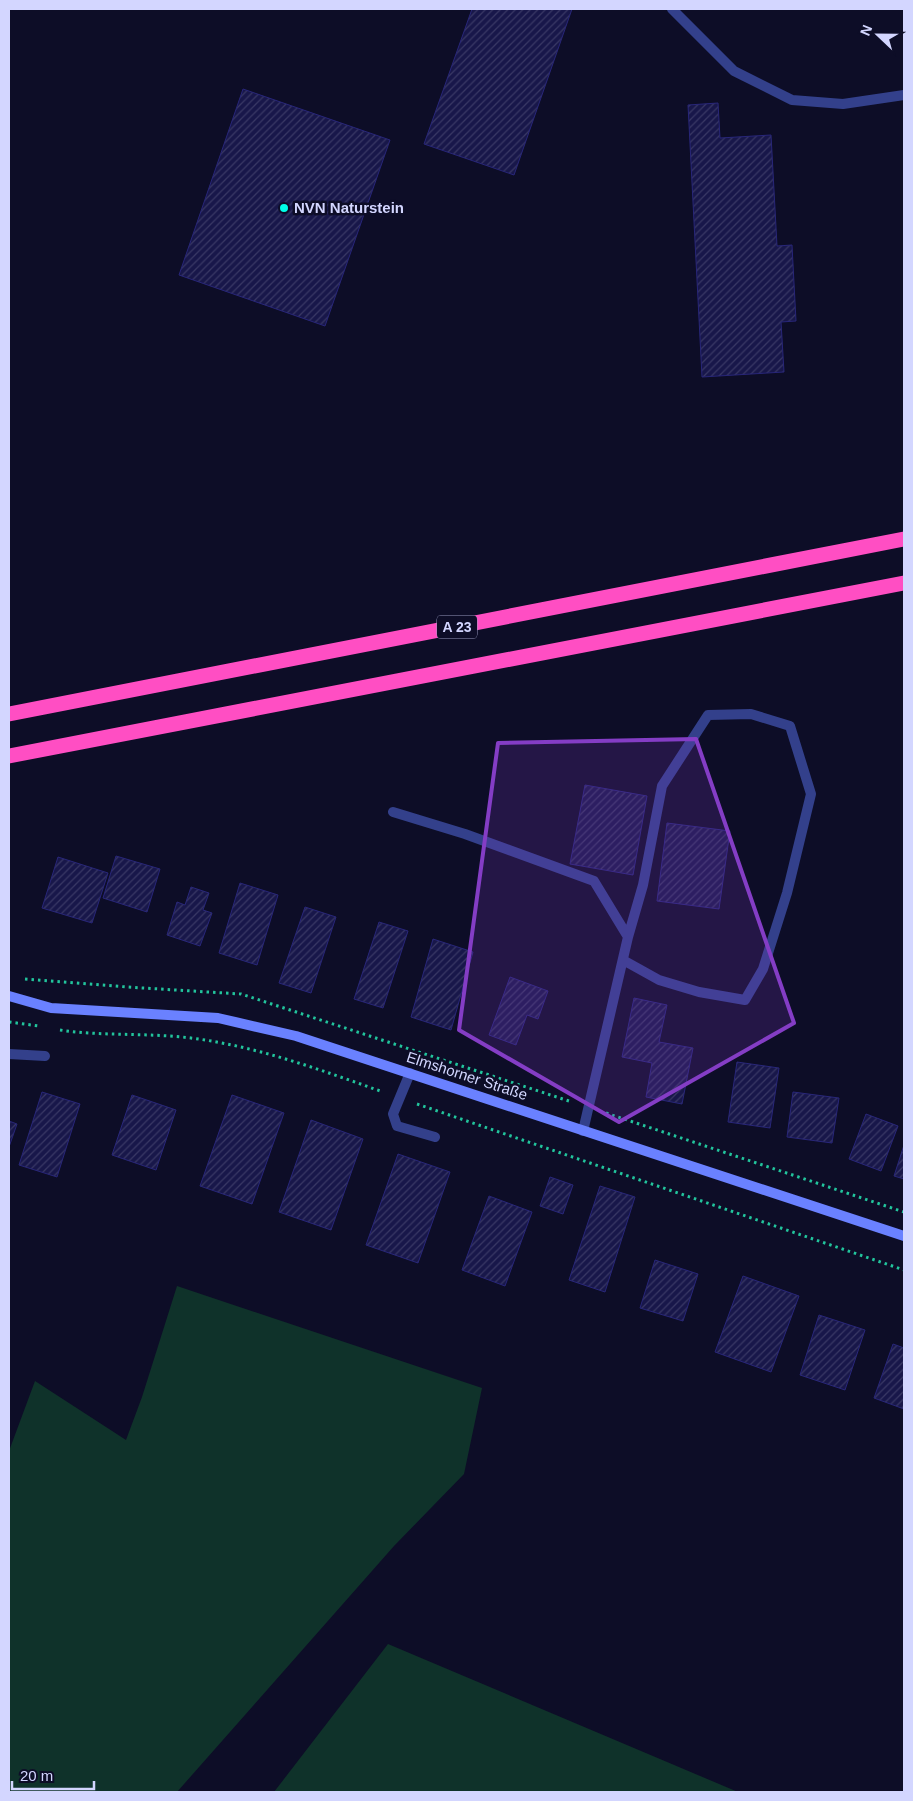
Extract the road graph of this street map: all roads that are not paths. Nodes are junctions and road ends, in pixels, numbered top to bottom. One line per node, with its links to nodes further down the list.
1 (672, 9): 2 (street)
2 (904, 95)
3 (904, 539): 5 (highway, A 23)
4 (904, 583): 6 (highway)
5 (9, 714)
6 (9, 756)
7 (393, 812): 8 (street)
8 (628, 937): 9 (street); 9 (street)
9 (623, 960): 14 (street)
10 (9, 996): 13 (street, Elmshorner Straße)
11 (9, 1054): 12 (street)
12 (45, 1056)
13 (410, 1073): 14 (street, Elmshorner Straße); 15 (street)
14 (583, 1130): 16 (street, Elmshorner Straße)
15 (435, 1137)
16 (904, 1236)

